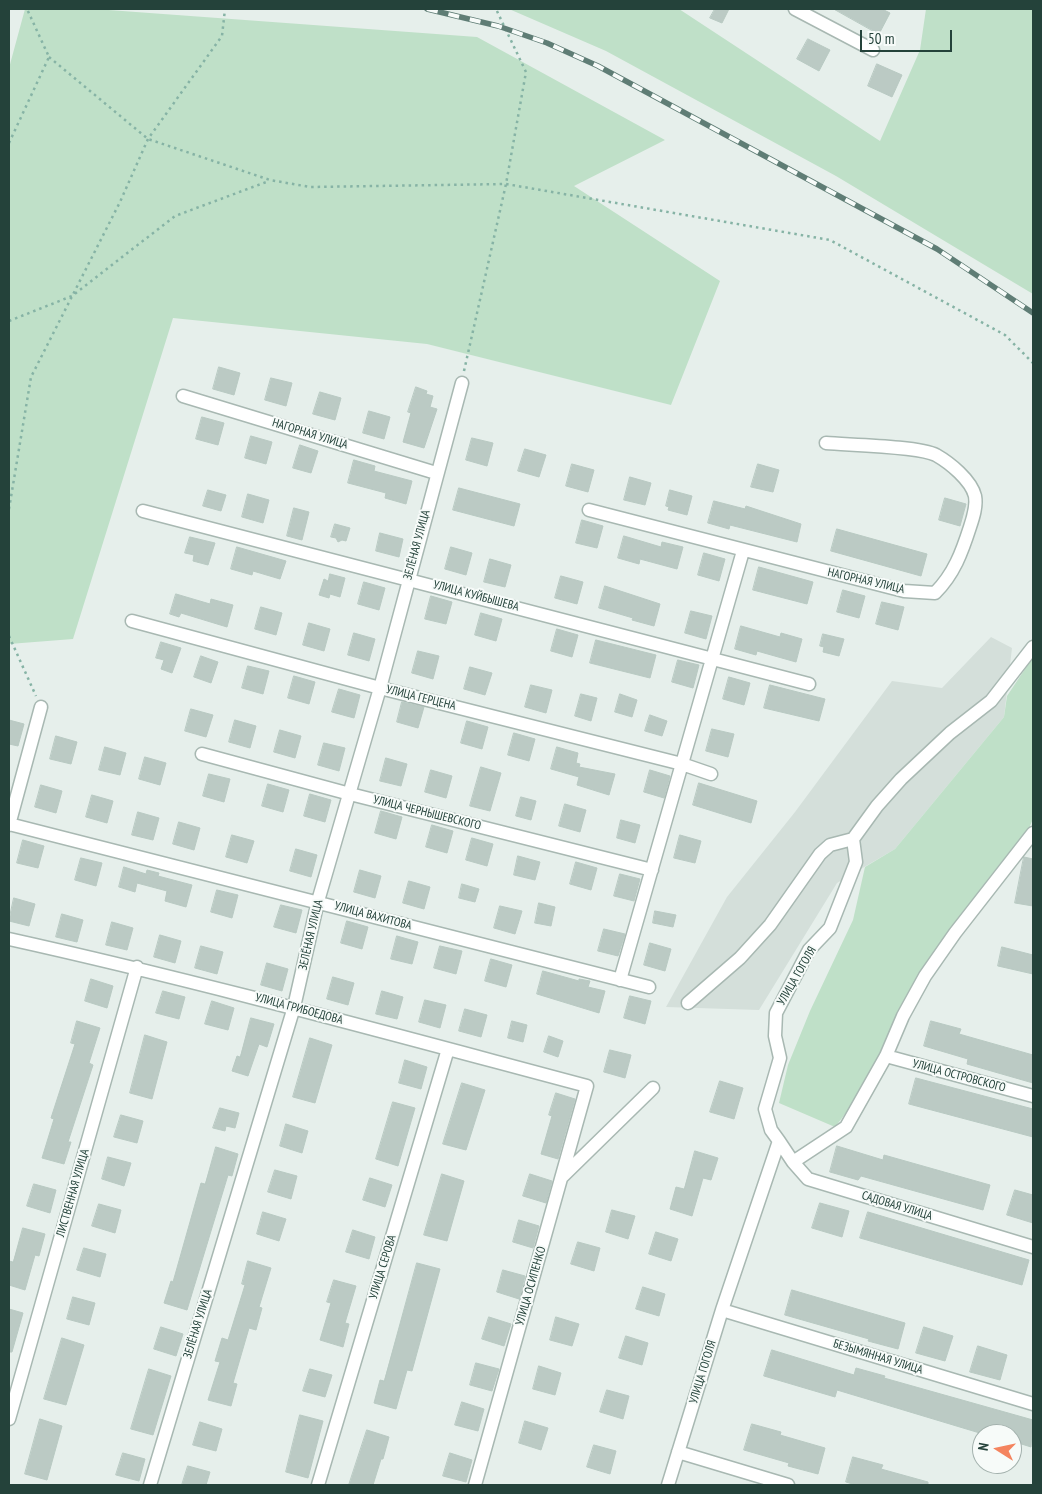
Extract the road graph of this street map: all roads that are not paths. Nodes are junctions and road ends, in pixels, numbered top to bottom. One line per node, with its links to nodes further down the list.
1 (796, 9): 2 (street)
2 (873, 50)
3 (462, 383): 6 (street, ЗЕЛЁНАЯ УЛИЦА)
4 (183, 396): 6 (street, НАГОРНАЯ УЛИЦА)
5 (826, 443): 9 (street, НАГОРНАЯ УЛИЦА)
6 (436, 473): 10 (street, ЗЕЛЁНАЯ УЛИЦА)
7 (588, 510): 9 (street, НАГОРНАЯ УЛИЦА)
8 (143, 511): 10 (street, УЛИЦА КУЙБЫШЕВА)
9 (743, 551): 13 (street)
10 (408, 578): 13 (street, УЛИЦА КУЙБЫШЕВА); 15 (street, ЗЕЛЁНАЯ УЛИЦА)
11 (132, 621): 15 (street, УЛИЦА ГЕРЦЕНА)
12 (1033, 647): 23 (street)
13 (713, 657): 14 (street, УЛИЦА КУЙБЫШЕВА); 18 (street)
14 (809, 684)
15 (380, 688): 18 (street, УЛИЦА ГЕРЦЕНА); 20 (street, ЗЕЛЁНАЯ УЛИЦА)
16 (41, 707): 21 (street)
17 (202, 754): 20 (street, УЛИЦА ЧЕРНЫШЕВСКОГО)
18 (682, 764): 19 (street, УЛИЦА ГЕРЦЕНА); 24 (street)
19 (711, 774)
20 (350, 794): 24 (street, УЛИЦА ЧЕРНЫШЕВСКОГО); 25 (street, ЗЕЛЁНАЯ УЛИЦА)
21 (9, 825): 25 (street, УЛИЦА ВАХИТОВА)
22 (1032, 836): 33 (street)
23 (853, 839): 30 (street); 37 (street, УЛИЦА ГОГОЛЯ)
24 (652, 870): 28 (street)
25 (318, 901): 28 (street, УЛИЦА ВАХИТОВА); 31 (street, ЗЕЛЁНАЯ УЛИЦА)
26 (9, 938): 27 (street, УЛИЦА ГРИБОЕДОВА)
27 (137, 967): 31 (street, УЛИЦА ГРИБОЕДОВА); 43 (street, ЛИСТВЕННАЯ УЛИЦА)
28 (620, 980): 29 (street, УЛИЦА ВАХИТОВА)
29 (649, 987)
30 (688, 1003)
31 (294, 1007): 32 (street, УЛИЦА ГРИБОЕДОВА); 45 (street, ЗЕЛЁНАЯ УЛИЦА)
32 (448, 1049): 34 (street, УЛИЦА ГРИБОЕДОВА); 46 (street, УЛИЦА СЕРОВА)
33 (886, 1056): 36 (street, УЛИЦА ОСТРОВСКОГО); 38 (street)
34 (587, 1086): 39 (street, УЛИЦА ОСИПЕНКО)
35 (653, 1088): 39 (street)
36 (1033, 1096)
37 (779, 1141): 38 (street, САДОВАЯ УЛИЦА); 41 (street, УЛИЦА ГОГОЛЯ)
38 (793, 1162): 40 (street, САДОВАЯ УЛИЦА)
39 (562, 1177): 47 (street, УЛИЦА ОСИПЕНКО)
40 (1033, 1247)
41 (722, 1310): 42 (street, БЕЗЫМЯННАЯ УЛИЦА); 44 (street, УЛИЦА ГОГОЛЯ)
42 (1033, 1404)
43 (9, 1419)
44 (678, 1452): 48 (street, УЛИЦА ГОГОЛЯ); 49 (street)
45 (150, 1485)
46 (318, 1485)
47 (475, 1485)
48 (668, 1485)
49 (788, 1485)

